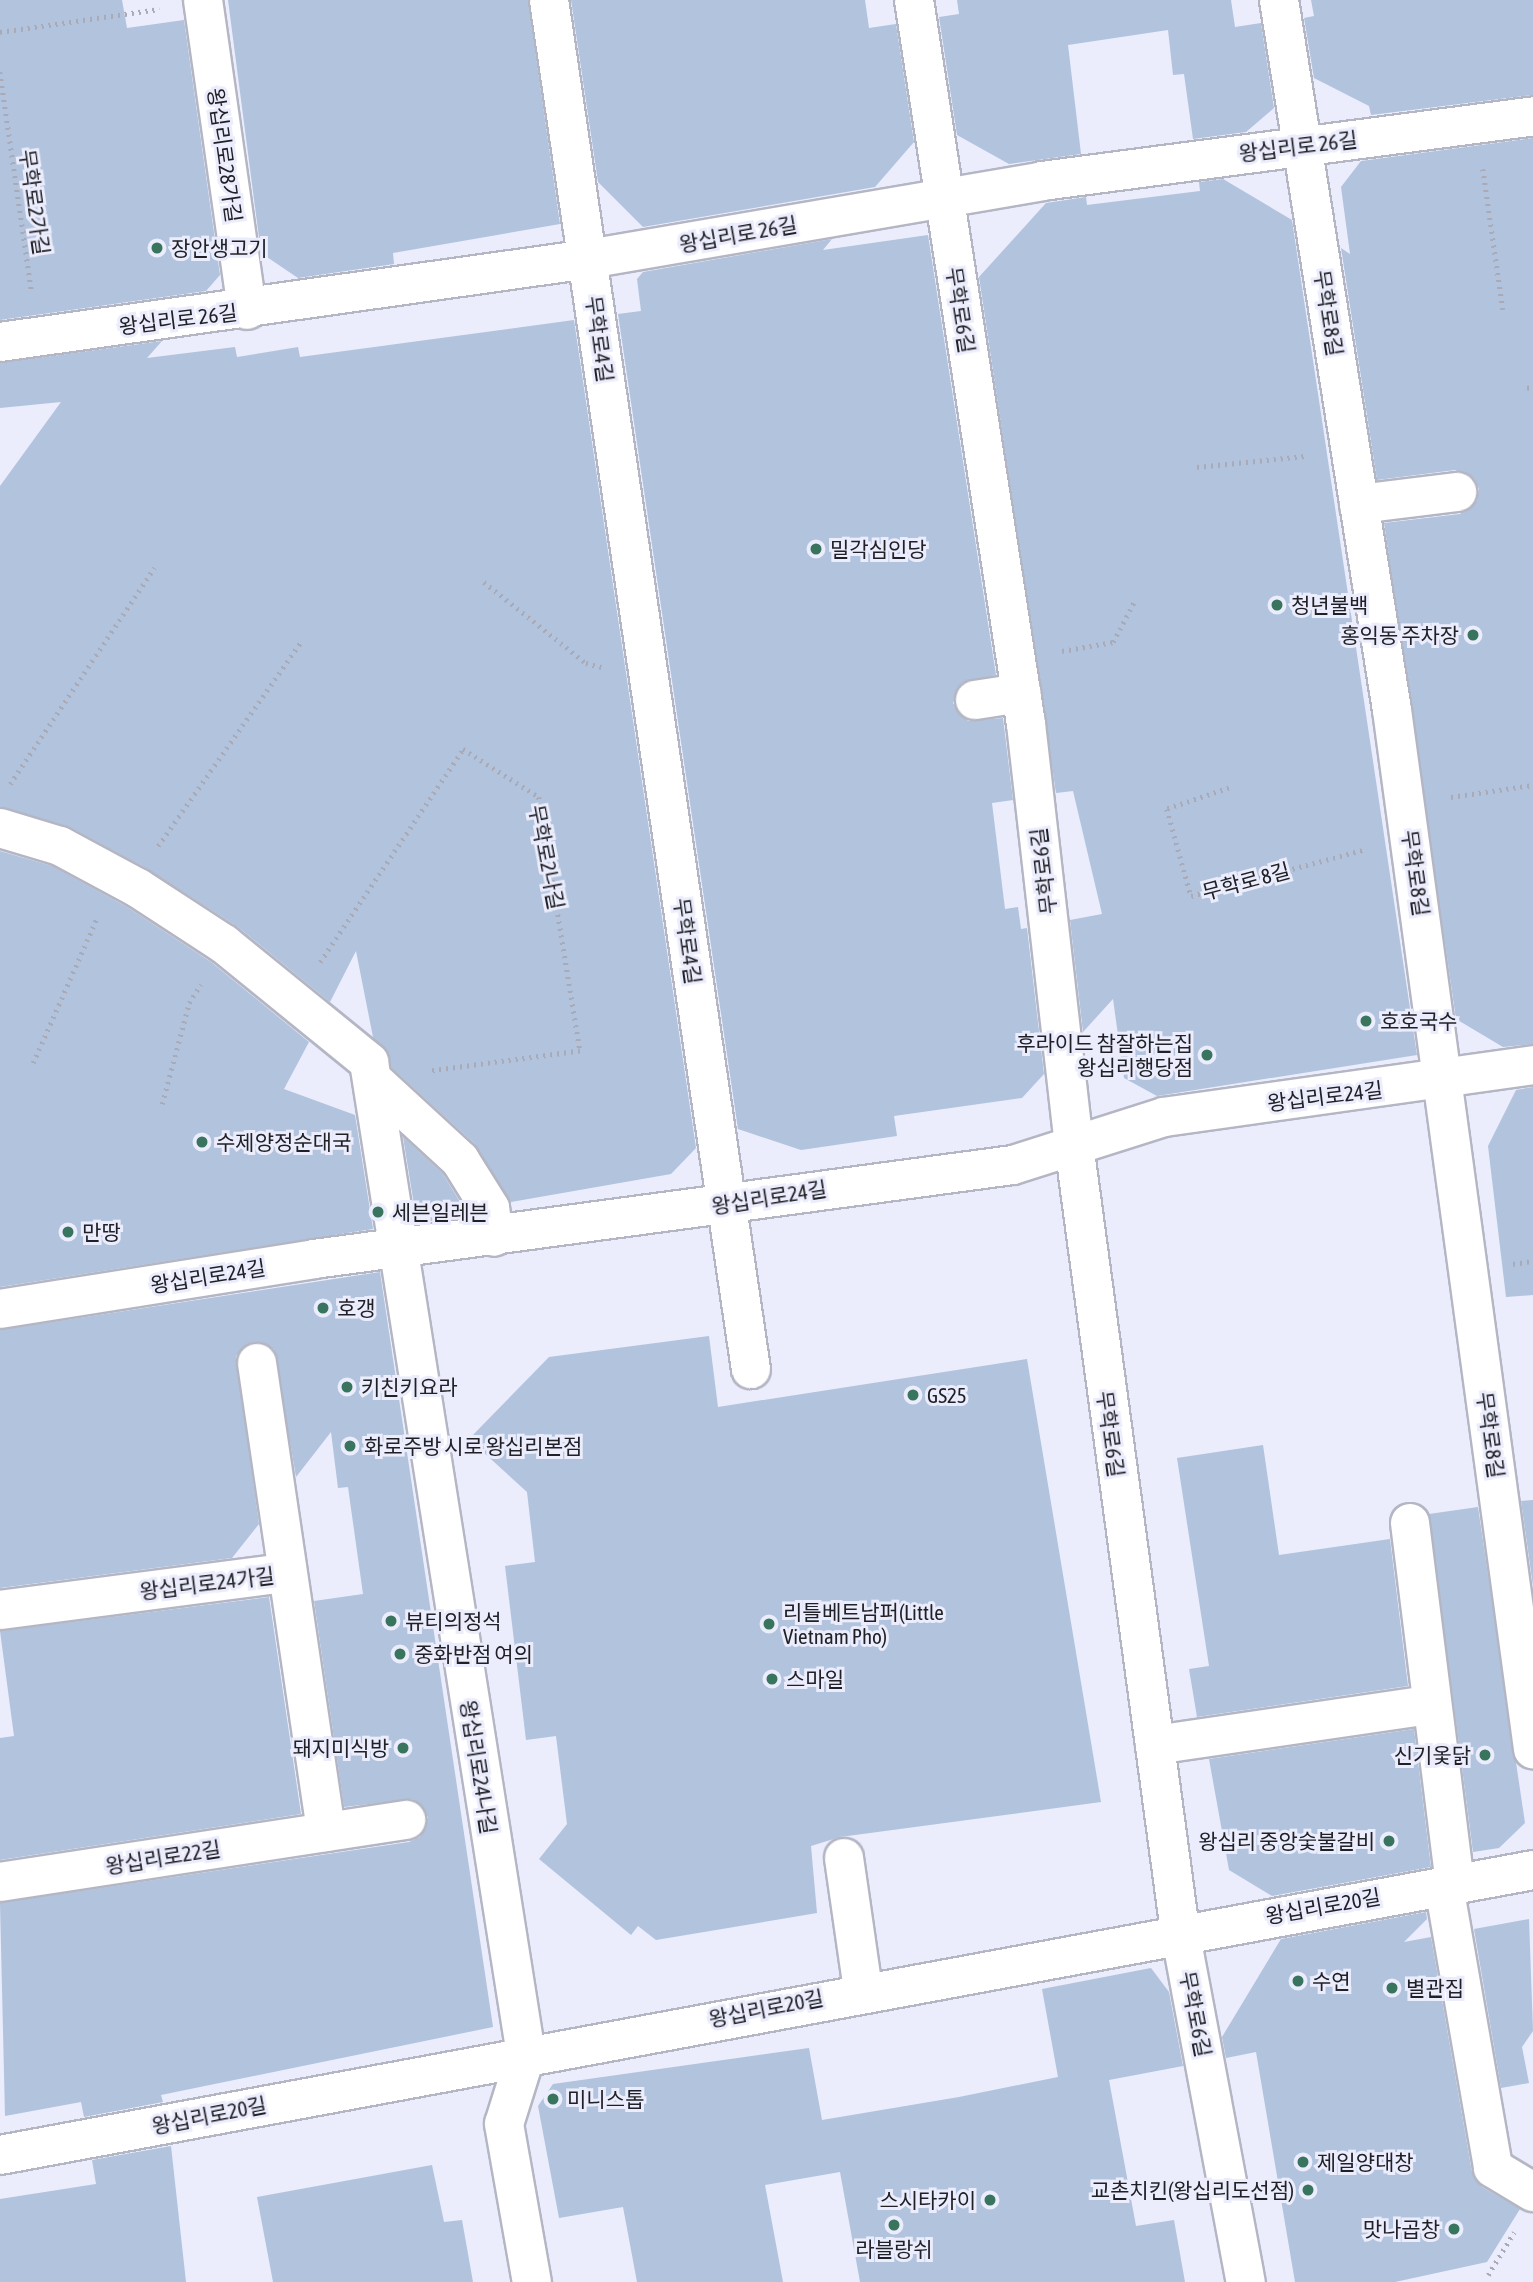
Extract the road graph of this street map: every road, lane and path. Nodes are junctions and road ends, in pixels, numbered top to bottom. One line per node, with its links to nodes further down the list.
1 (549, 0): 11 (street, 무학로4길)
2 (914, 0): 10 (street, 무학로6길)
3 (1279, 0): 9 (street, 무학로8길)
4 (204, 1): 5 (path); 12 (street, 왕십리로28가길)
5 (0, 32)
6 (0, 72): 14 (path, 무학로2가길)
7 (1533, 116): 8 (street, 왕십리로 26길)
8 (1476, 123): 9 (street, 왕십리로 26길); 13 (path)
9 (1302, 145): 10 (street, 왕십리로 26길); 16 (street, 무학로8길)
10 (944, 200): 11 (street, 왕십리로 26길); 24 (street, 무학로6길)
11 (588, 259): 12 (street, 왕십리로 26길); 25 (street, 무학로4길)
12 (247, 310): 14 (street, 왕십리로 26길)
13 (1503, 310)
14 (38, 337): 15 (street, 왕십리로 26길)
15 (0, 342)
16 (1351, 451): 17 (path); 19 (street, 무학로8길)
17 (1197, 467)
18 (1457, 492): 19 (street)
19 (1359, 504): 30 (street, 무학로8길)
20 (154, 568): 28 (path)
21 (484, 582): 25 (path)
22 (1135, 602): 24 (path)
23 (301, 642): 32 (path)
24 (1018, 676): 26 (street); 40 (street, 무학로6길)
25 (649, 679): 41 (street, 무학로4길)
26 (975, 699)
27 (1533, 785): 30 (path)
28 (8, 788)
29 (1228, 788): 30 (path, 무학로 8길)
30 (1408, 820): 38 (street, 무학로8길)
31 (0, 828): 32 (street)
32 (124, 880): 33 (street); 35 (path)
33 (224, 944): 34 (street); 39 (path)
34 (296, 998): 37 (street); 37 (path, 무학로2나길)
35 (33, 1063)
36 (1533, 1065): 38 (street, 왕십리로24길)
37 (372, 1079): 42 (street); 43 (street)
38 (1444, 1081): 40 (street, 왕십리로24길); 52 (street, 무학로8길)
39 (162, 1104)
40 (1074, 1145): 41 (street, 왕십리로24길); 51 (street, 무학로6길)
41 (726, 1203): 42 (street, 왕십리로24길); 46 (street, 무학로4길)
42 (494, 1237): 43 (street, 왕십리로24길)
43 (396, 1249): 44 (street, 왕십리로24길); 61 (street, 왕십리로24나길)
44 (0, 1309)
45 (257, 1363): 48 (street, 왕십리로24가길)
46 (751, 1369)
47 (1410, 1523): 50 (street)
48 (286, 1573): 49 (street, 왕십리로24가길); 54 (street)
49 (0, 1610)
50 (1428, 1705): 51 (street); 58 (street)
51 (1155, 1745): 59 (street, 무학로6길)
52 (1533, 1749)
53 (406, 1820): 54 (street, 왕십리로22길)
54 (326, 1832): 57 (street, 왕십리로22길)
55 (844, 1858): 60 (street)
56 (1533, 1870): 58 (street, 왕십리로20길)
57 (0, 1882)
58 (1449, 1885): 59 (street, 왕십리로20길); 63 (street)
59 (1180, 1931): 60 (street, 왕십리로20길); 66 (street, 무학로6길)
60 (863, 1990): 61 (street, 왕십리로20길)
61 (526, 2054): 62 (street, 왕십리로20길); 65 (street, 왕십리로24나길)
62 (0, 2155)
63 (1527, 2207): 64 (path)
64 (1488, 2275)
65 (532, 2282)
66 (1246, 2282)

